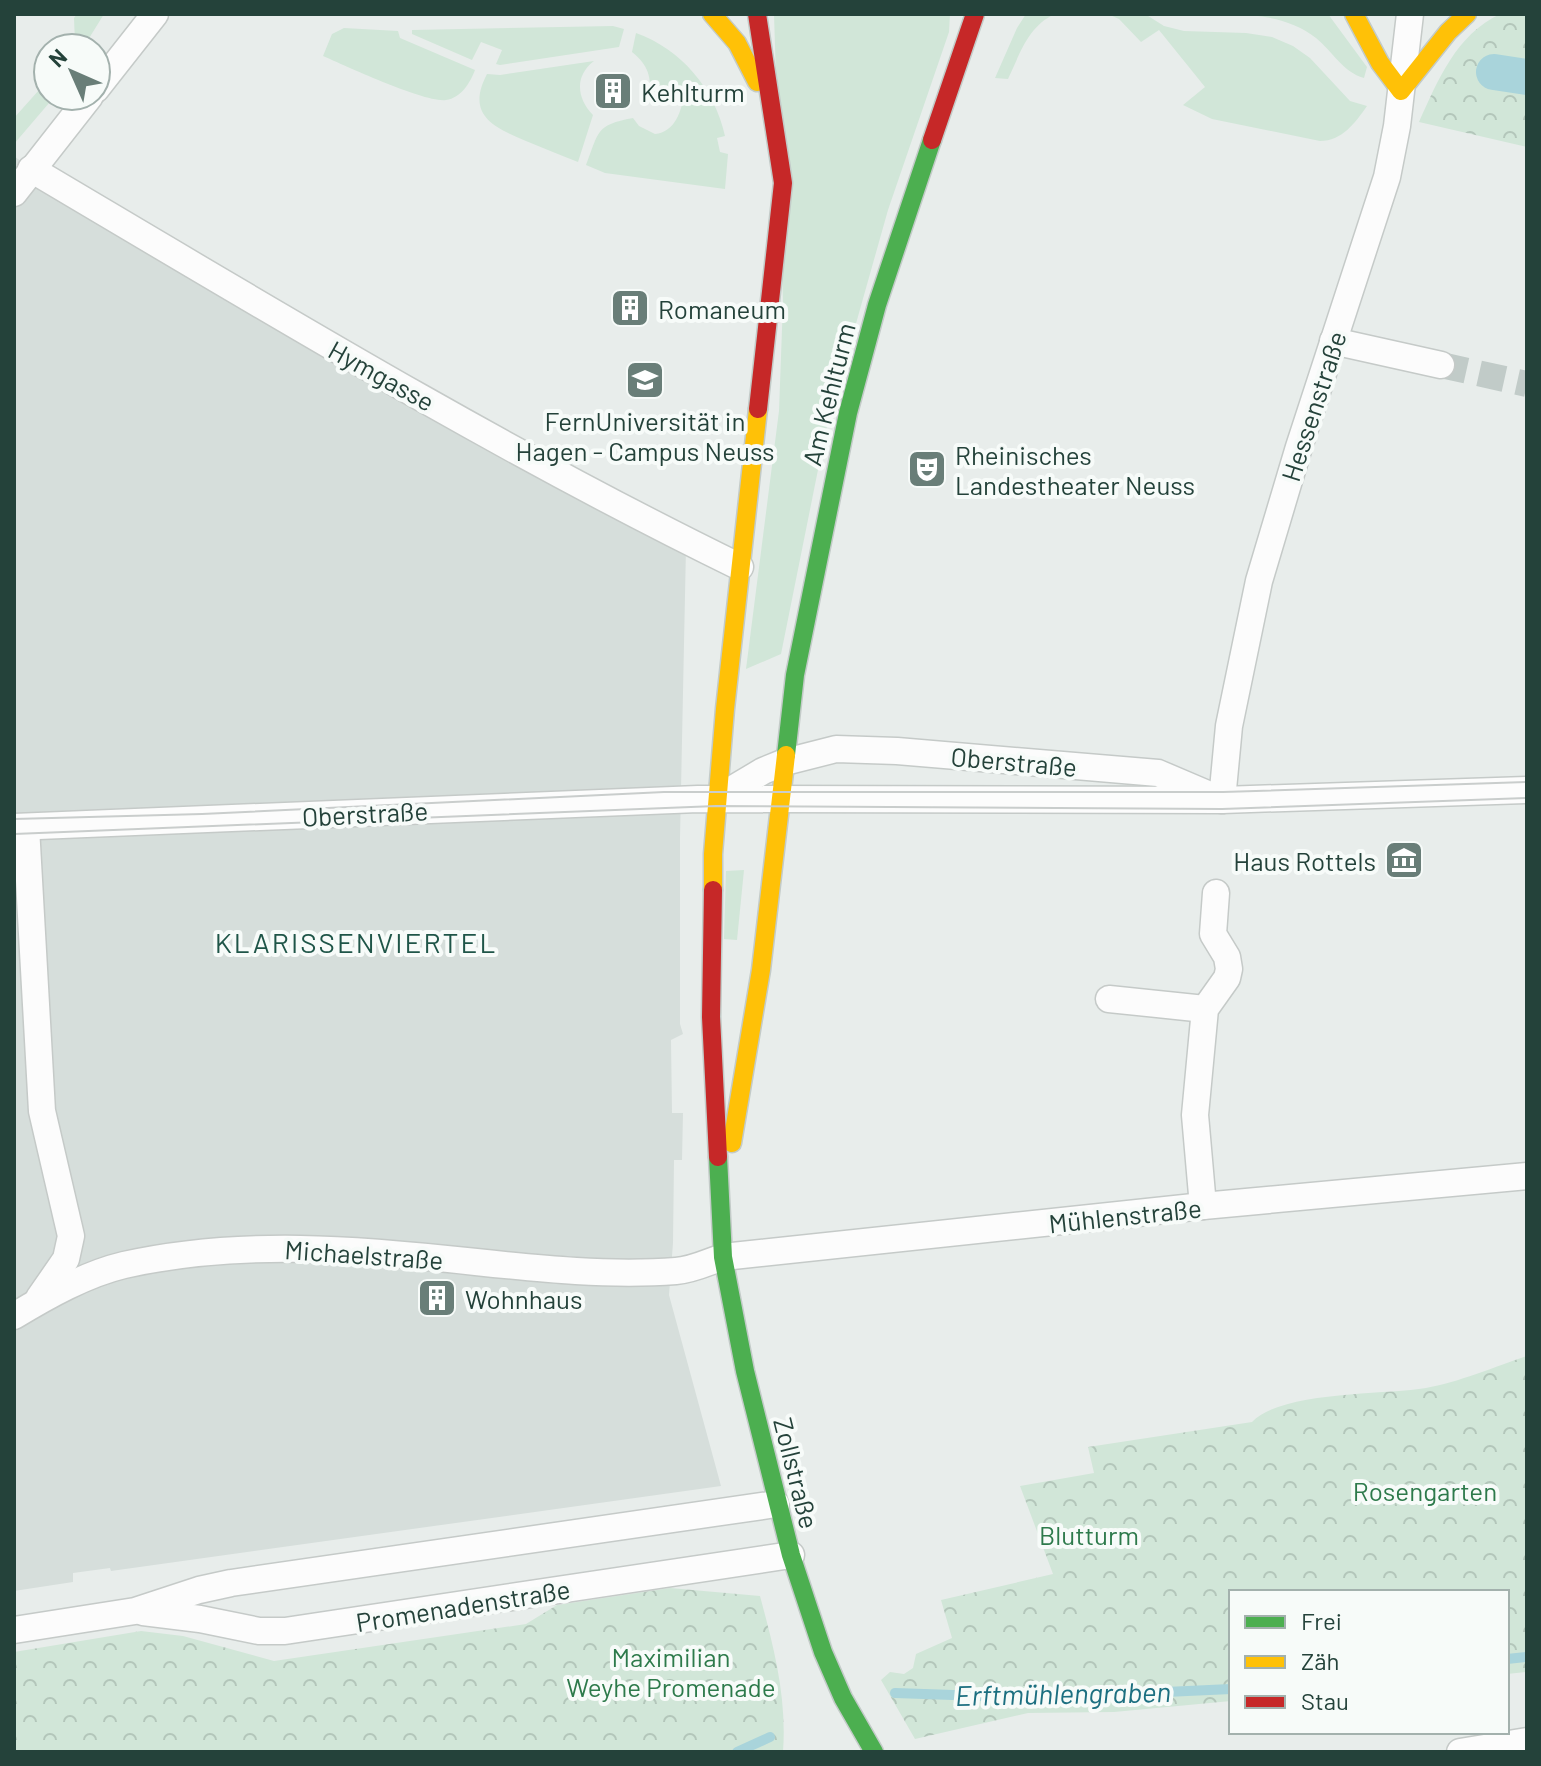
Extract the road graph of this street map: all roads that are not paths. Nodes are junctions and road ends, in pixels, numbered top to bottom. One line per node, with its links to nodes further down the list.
1 (155, 14): 8 (street)
2 (712, 14): 11 (main road)
3 (757, 14): 11 (main road)
4 (975, 14): 17 (main road, Am Kehlturm)
5 (1354, 14): 9 (main road)
6 (1410, 14): 9 (street, Hessenstraße)
7 (1467, 14): 9 (main road)
8 (112, 69)
9 (1401, 91): 14 (street, Hessenstraße)
10 (77, 112): 12 (street)
11 (776, 137): 16 (main road)
12 (31, 169): 13 (street); 16 (street, Hymgasse)
13 (14, 193)
14 (1333, 341): 15 (street); 21 (street, Hessenstraße)
15 (1441, 365)
16 (740, 567): 20 (main road)
17 (785, 762): 19 (main road, Am Kehlturm); 20 (street, Oberstraße); 21 (street, Oberstraße)
18 (1527, 790): 21 (street, Oberstraße)
19 (780, 798): 20 (street, Oberstraße); 21 (street, Oberstraße); 28 (main road, Zollstraße)
20 (716, 799): 22 (street, Oberstraße); 28 (main road, Zollstraße)
21 (1222, 800)
22 (20, 827): 29 (street)
23 (1216, 893): 25 (street)
24 (1109, 999): 25 (street)
25 (1205, 1009): 27 (street)
26 (1527, 1176): 27 (street, Mühlenstraße)
27 (1203, 1206): 30 (street, Mühlenstraße)
28 (721, 1209): 30 (main road, Zollstraße)
29 (71, 1236): 31 (street); 32 (street)
30 (723, 1257): 31 (street, Michaelstraße); 33 (main road, Zollstraße)
31 (123, 1265): 32 (street, Michaelstraße)
32 (24, 1310)
33 (776, 1504): 34 (main road, Zollstraße); 35 (street, Promenadenstraße)
34 (791, 1555): 35 (street, Promenadenstraße); 38 (main road, Zollstraße)
35 (135, 1611): 36 (street, Promenadenstraße)
36 (14, 1630)
37 (1527, 1741): 39 (street)
38 (862, 1747)
39 (1460, 1752)

